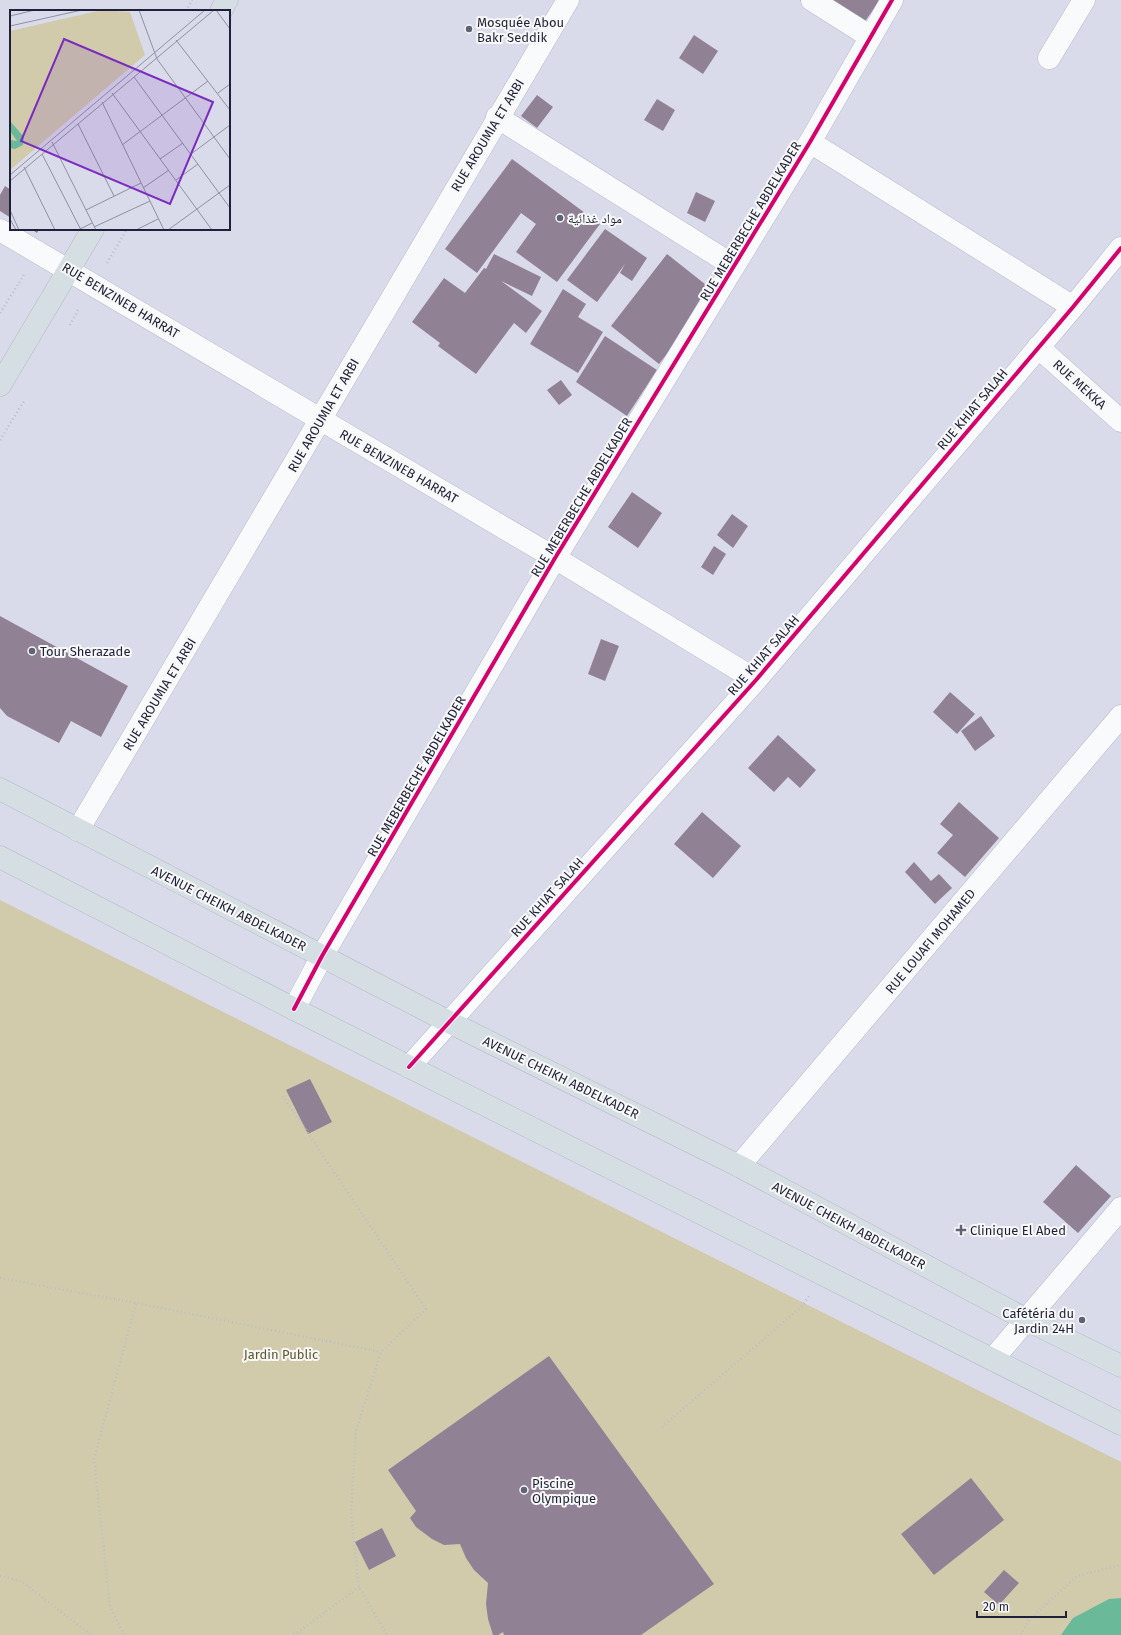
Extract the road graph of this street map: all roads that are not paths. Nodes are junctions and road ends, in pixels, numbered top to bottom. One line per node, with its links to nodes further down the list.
1 (227, 0): 6 (main road)
2 (812, 0): 7 (street)
3 (892, 0): 7 (street, RUE MEBERBECHE ABDELKADER)
4 (1084, 0): 8 (street)
5 (565, 1): 9 (street, RUE AROUMIA ET ARBI)
6 (222, 10)
7 (869, 36): 10 (street, RUE MEBERBECHE ABDELKADER)
8 (1049, 58)
9 (497, 117): 14 (street); 19 (street, RUE AROUMIA ET ARBI)
10 (810, 142): 14 (street, RUE MEBERBECHE ABDELKADER); 16 (street)
11 (0, 230): 15 (street, RUE BENZINEB HARRAT)
12 (92, 230): 15 (main road)
13 (1121, 248): 16 (street, RUE KHIAT SALAH)
14 (734, 266): 21 (street, RUE MEBERBECHE ABDELKADER)
15 (70, 270): 18 (main road); 19 (street, RUE BENZINEB HARRAT)
16 (1073, 307): 17 (street, RUE KHIAT SALAH)
17 (1038, 346): 20 (street, RUE MEKKA); 22 (street, RUE KHIAT SALAH)
18 (0, 385)
19 (320, 420): 21 (street, RUE BENZINEB HARRAT); 25 (street, RUE AROUMIA ET ARBI)
20 (1121, 421)
21 (555, 558): 22 (street, RUE BENZINEB HARRAT); 27 (street, RUE MEBERBECHE ABDELKADER)
22 (756, 680): 29 (street, RUE KHIAT SALAH)
23 (1121, 716): 31 (street, RUE LOUAFI MOHAMED)
24 (0, 789): 25 (main road, AVENUE CHEIKH ABDELKADER)
25 (78, 830): 27 (main road, AVENUE CHEIKH ABDELKADER)
26 (0, 857): 28 (main road)
27 (322, 956): 28 (street, RUE MEBERBECHE ABDELKADER); 29 (main road, AVENUE CHEIKH ABDELKADER)
28 (294, 1009): 30 (main road)
29 (449, 1022): 30 (street, RUE KHIAT SALAH); 31 (main road, AVENUE CHEIKH ABDELKADER)
30 (409, 1066): 34 (main road)
31 (739, 1166): 33 (main road, AVENUE CHEIKH ABDELKADER)
32 (1121, 1208): 33 (street)
33 (1027, 1320): 34 (street); 35 (main road, AVENUE CHEIKH ABDELKADER)
34 (993, 1359): 36 (main road)
35 (1121, 1366)
36 (1121, 1424)

